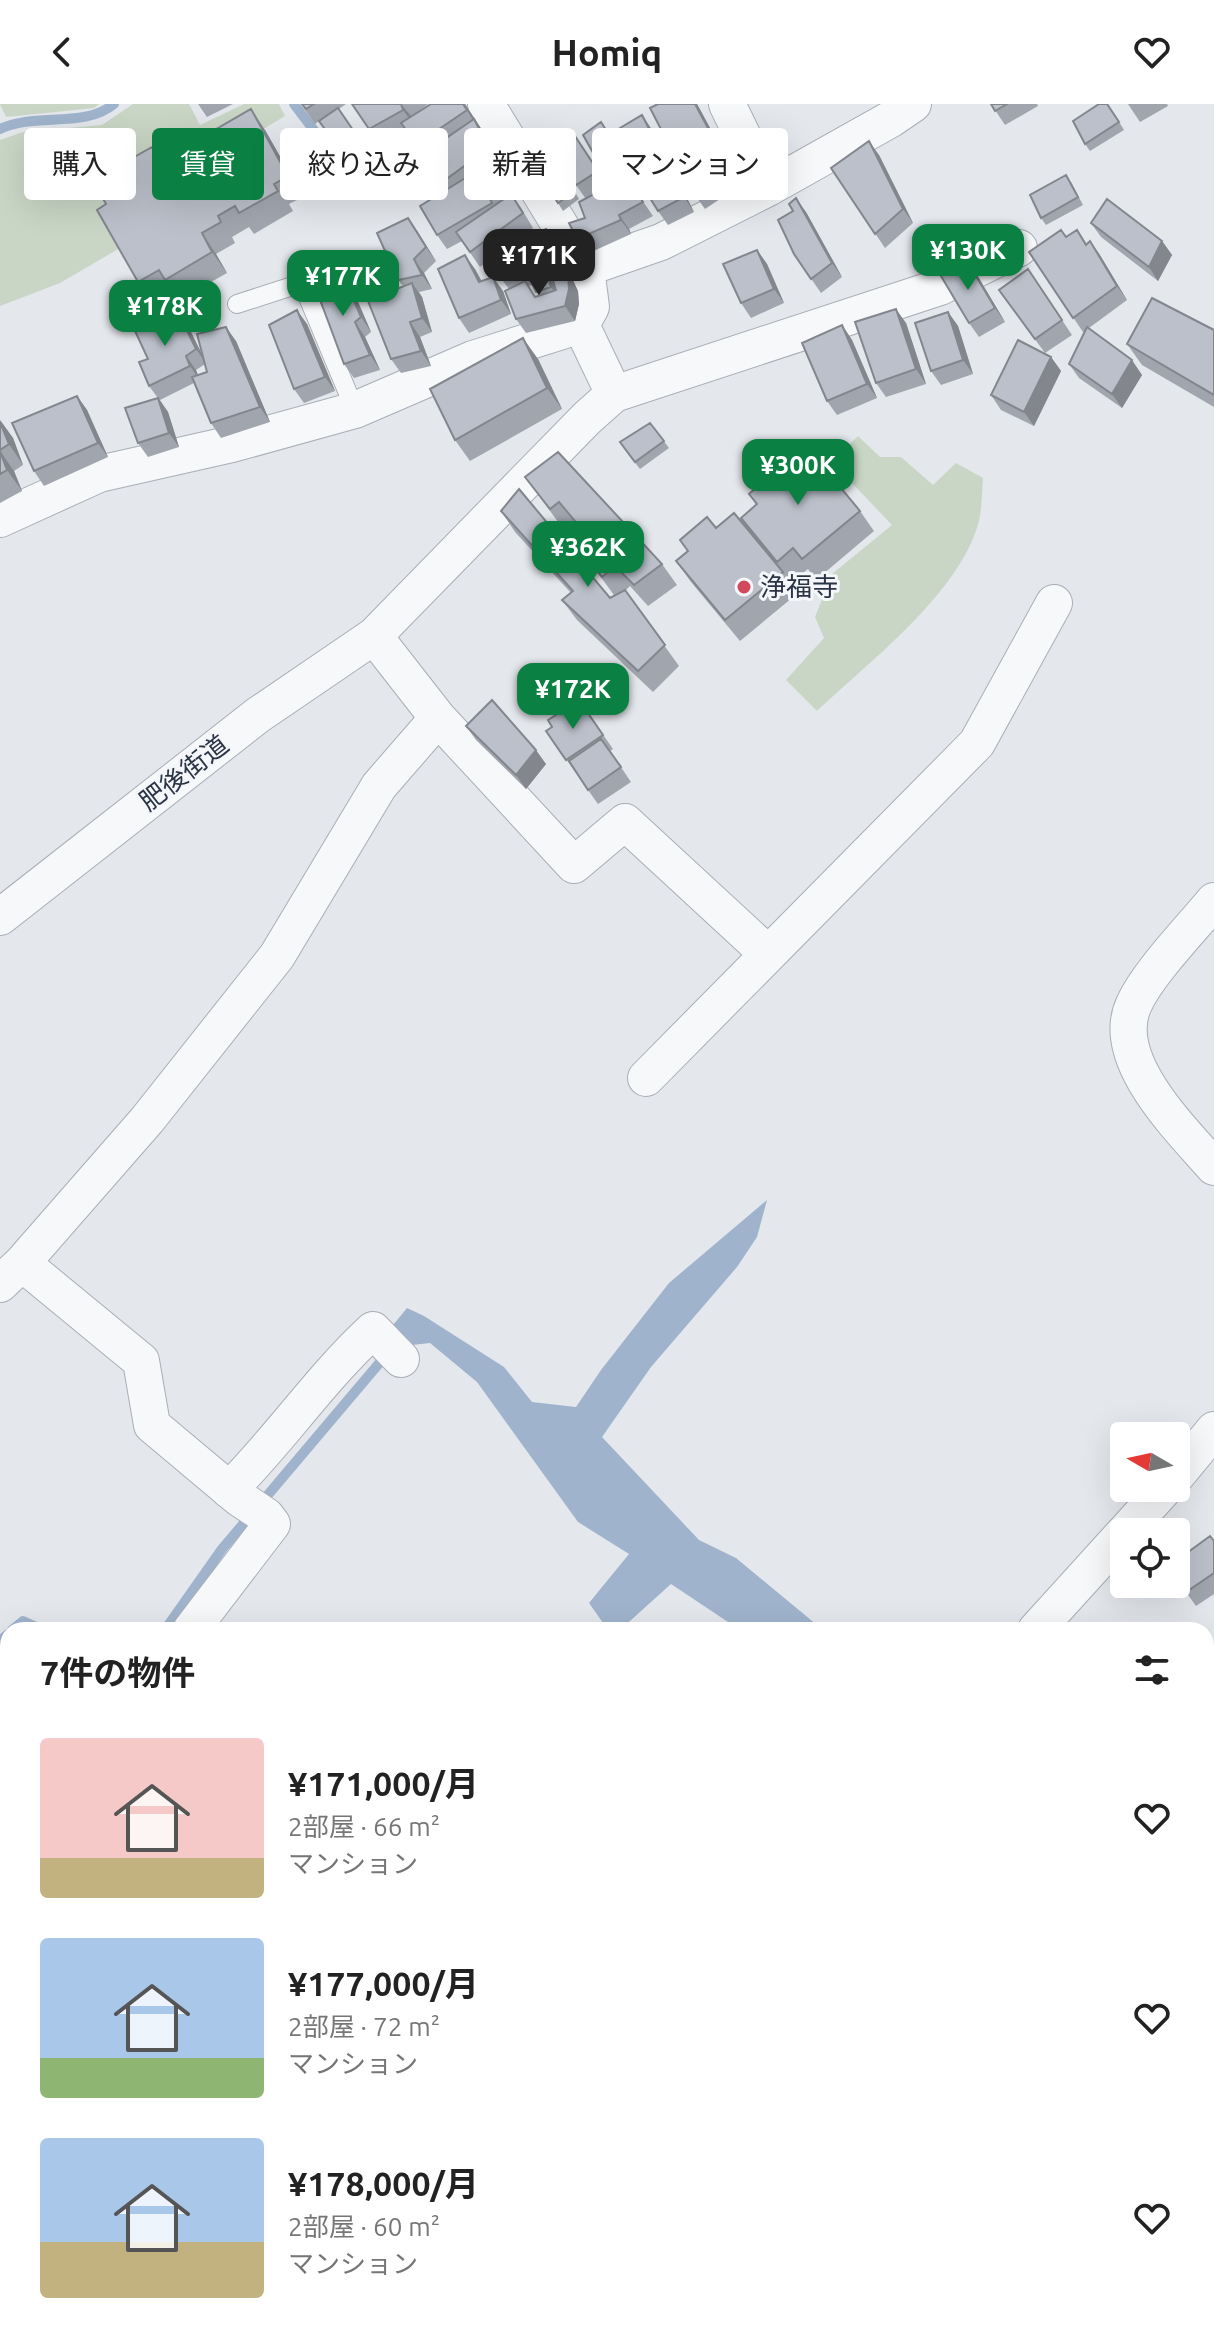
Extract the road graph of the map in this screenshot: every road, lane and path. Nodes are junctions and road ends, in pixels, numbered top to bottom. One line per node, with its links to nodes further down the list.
1 (486, 104): 8 (street)
2 (727, 104): 4 (street)
3 (896, 109): 5 (street)
4 (739, 128)
5 (788, 176)
6 (744, 200): 8 (street)
7 (1019, 248): 11 (street)
8 (586, 268): 10 (street)
9 (237, 304): 12 (lane)
10 (581, 325): 11 (street); 12 (street)
11 (614, 394): 15 (street, 肥後街道)
12 (355, 410): 13 (street)
13 (0, 519)
14 (1054, 603): 19 (street)
15 (374, 636): 16 (street); 18 (street, 肥後街道)
16 (438, 718): 19 (street); 22 (street)
17 (1214, 901): 21 (street)
18 (0, 917)
19 (768, 954): 20 (street)
20 (646, 1078)
21 (1214, 1167)
22 (11, 1274): 26 (street)
23 (394, 1352): 26 (street)
24 (1214, 1430): 25 (street)
25 (1190, 1459)
26 (245, 1501): 30 (street)
27 (1152, 1502): 28 (street)
28 (1137, 1518)
29 (1110, 1548): 31 (street)
30 (197, 1622)
31 (1043, 1622)

